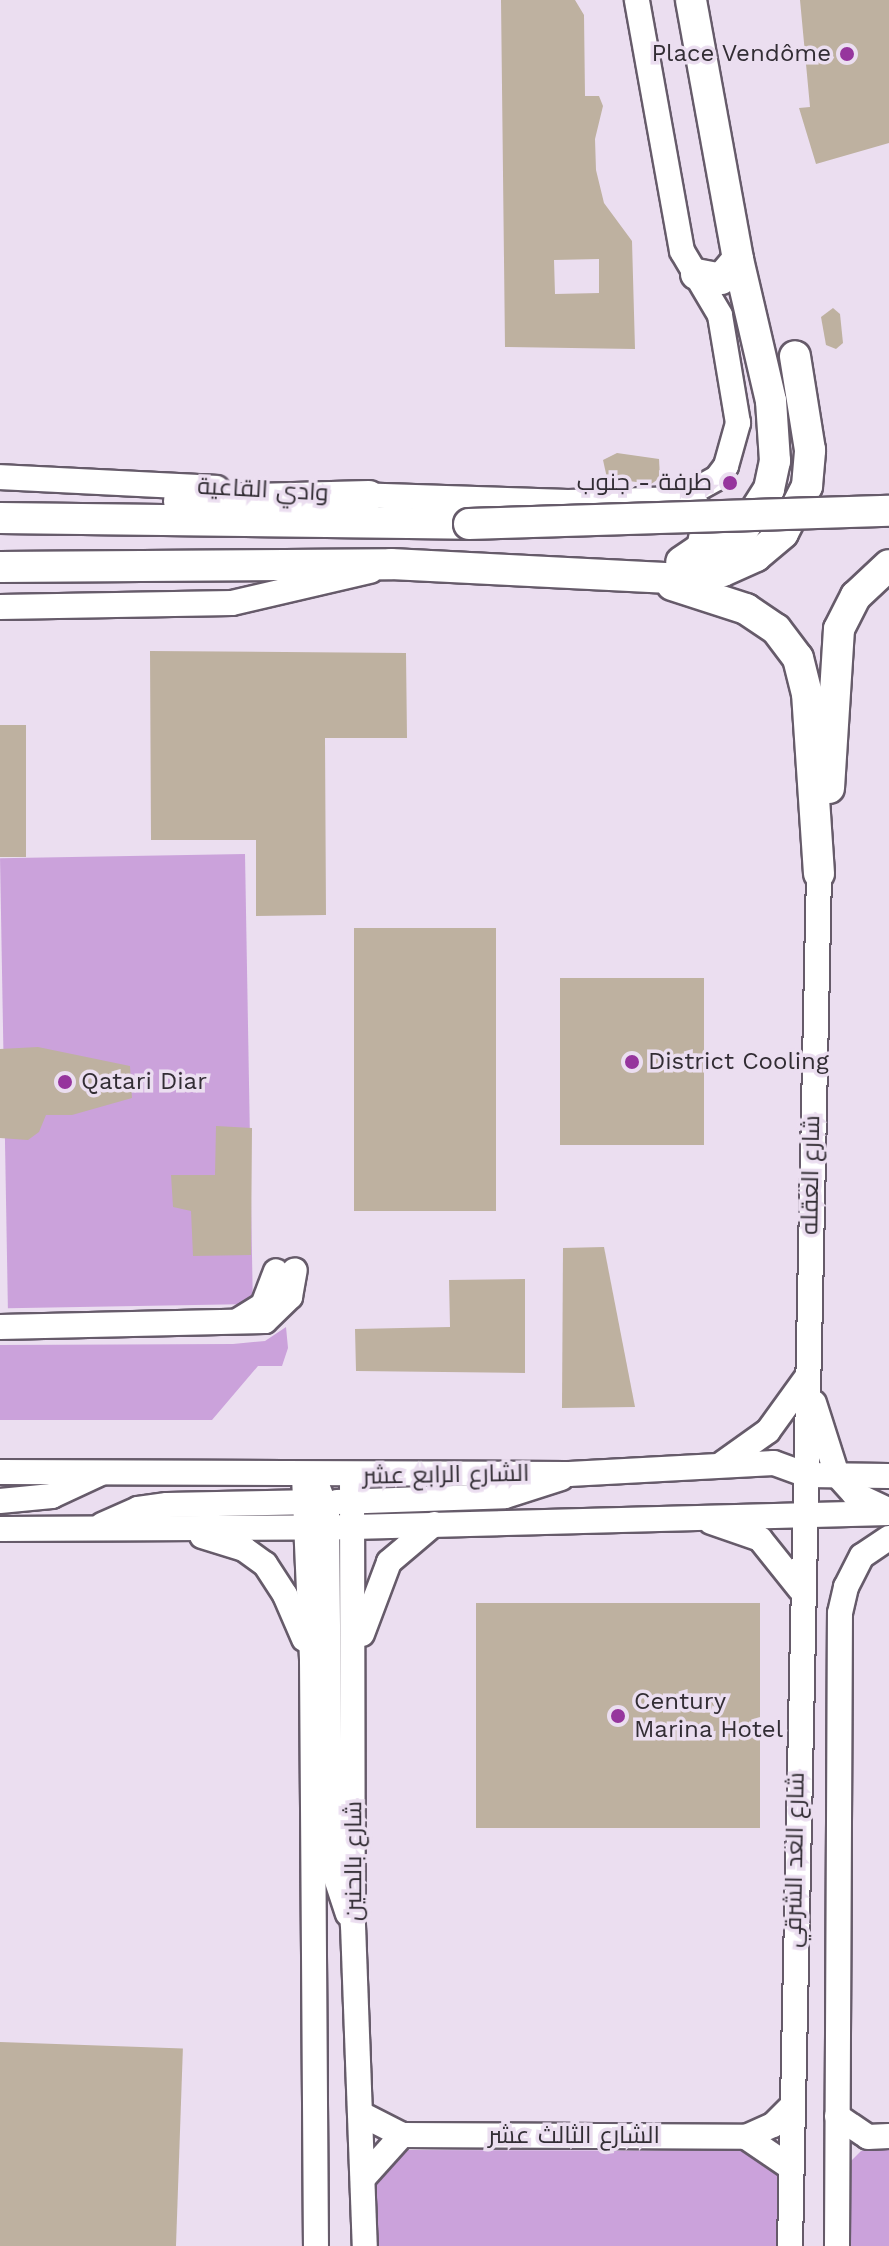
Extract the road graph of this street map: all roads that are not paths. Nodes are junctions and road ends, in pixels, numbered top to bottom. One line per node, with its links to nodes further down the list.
1 (637, 0): 4 (street)
2 (691, 0): 3 (main road)
3 (738, 259): 4 (main road); 14 (main road)
4 (696, 274): 8 (street)
5 (795, 356): 14 (main road)
6 (0, 477): 7 (street, وادي القاعية)
7 (369, 496): 8 (street, وادي القاعية); 10 (main road)
8 (679, 499): 14 (main road)
9 (889, 511): 10 (main road, وادي القاعية, bridge)
10 (0, 517)
11 (391, 564): 13 (main road); 14 (main road); 15 (street)
12 (889, 565): 16 (main road)
13 (0, 567)
14 (651, 578): 16 (main road)
15 (0, 607)
16 (819, 874): 19 (street, شارع العقله)
17 (285, 1270): 18 (street)
18 (0, 1327)
19 (807, 1377): 20 (street); 24 (street, شارع العقله); 25 (street)
20 (721, 1464): 23 (street, الشارع الرابع عشر); 24 (street, الشارع الرابع عشر)
21 (0, 1472): 22 (street, الشارع الرابع عشر)
22 (104, 1472): 26 (street, الشارع الرابع عشر); 31 (street)
23 (569, 1474): 27 (street, الشارع الرابع عشر); 32 (street)
24 (807, 1475): 25 (street, الشارع الرابع عشر); 34 (street)
25 (837, 1475): 28 (street, الشارع الرابع عشر); 30 (street)
26 (304, 1476): 27 (street, الشارع الرابع عشر); 35 (street)
27 (352, 1476): 32 (street); 35 (street)
28 (889, 1476)
29 (889, 1484): 30 (street)
30 (854, 1494): 33 (street); 34 (street)
31 (0, 1501)
32 (352, 1501): 35 (street)
33 (889, 1512): 34 (street, الشارع الرابع عشر)
34 (817, 1514): 36 (street, الشارع الرابع عشر); 42 (street, شارع العد الشرقي)
35 (324, 1515): 37 (street, الشارع الرابع عشر); 39 (street); 40 (street, الشارع الرابع عشر); 43 (street, شارع بالحنين); 44 (street, شارع بالحنين); 45 (street)
36 (677, 1515): 37 (street, الشارع الرابع عشر); 42 (street)
37 (434, 1524): 44 (street)
38 (0, 1529): 39 (street, الشارع الرابع عشر)
39 (93, 1529): 40 (street, الشارع الرابع عشر)
40 (176, 1529): 43 (street)
41 (889, 1538): 48 (street, شارع العد الشرقي)
42 (800, 1589): 46 (street, شارع العد الشرقي)
43 (312, 1661): 55 (street, شارع بالحنين)
44 (354, 1663): 45 (street, شارع بالحنين)
45 (353, 1925): 47 (street, شارع بالحنين)
46 (790, 2108): 51 (street, الشارع الثالث عشر); 53 (street, شارع العد الشرقي)
47 (363, 2115): 49 (street, الشارع الثالث عشر); 54 (street, شارع بالحنين)
48 (837, 2116): 50 (street); 52 (street, شارع العد الشرقي)
49 (402, 2135): 51 (street, الشارع الثالث عشر); 54 (street)
50 (878, 2136): 52 (street)
51 (746, 2137): 53 (street)
52 (837, 2166): 58 (street, شارع العد الشرقي)
53 (790, 2167): 57 (street, شارع العد الشرقي)
54 (366, 2175): 56 (street, شارع بالحنين)
55 (316, 2246)
56 (365, 2246)
57 (790, 2246)
58 (837, 2246)

